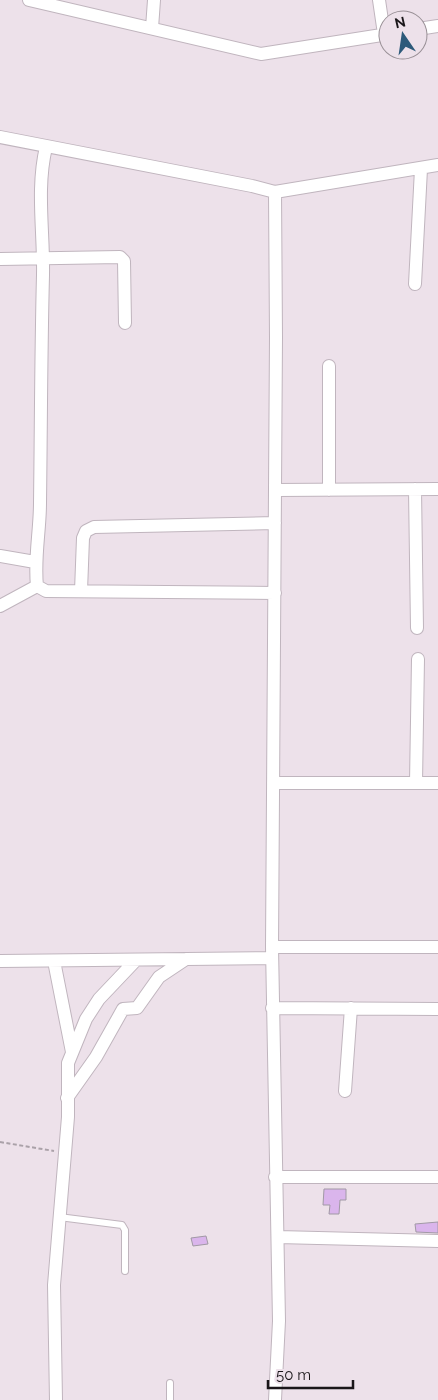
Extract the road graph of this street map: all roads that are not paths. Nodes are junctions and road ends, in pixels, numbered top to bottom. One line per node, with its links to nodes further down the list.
1 (29, 0): 3 (street)
2 (154, 0): 3 (street)
3 (152, 28): 4 (street)
4 (378, 35)
5 (0, 137): 6 (street)
6 (46, 147): 9 (street); 10 (street)
7 (438, 165): 8 (street)
8 (421, 169): 9 (street); 12 (street)
9 (275, 192): 15 (street)
10 (44, 257): 11 (street); 13 (street); 21 (street)
11 (0, 259)
12 (416, 284)
13 (125, 323)
14 (329, 366): 16 (street)
15 (276, 490): 16 (street); 19 (street)
16 (329, 490): 17 (street)
17 (415, 490): 18 (street); 26 (street)
18 (438, 490)
19 (276, 524): 23 (street); 24 (street)
20 (0, 556): 21 (street)
21 (35, 562): 22 (street)
22 (37, 586): 23 (street); 25 (street)
23 (81, 591): 24 (street)
24 (275, 593): 28 (street)
25 (0, 606)
26 (417, 628)
27 (418, 659): 29 (street)
28 (273, 783): 29 (street); 32 (street)
29 (416, 783): 30 (street)
30 (438, 783)
31 (438, 947): 32 (street)
32 (272, 952): 33 (street); 37 (street)
33 (186, 959): 34 (street); 42 (street)
34 (136, 960): 35 (street); 40 (street)
35 (54, 961): 36 (street); 40 (street)
36 (0, 962)
37 (272, 1008): 38 (street); 43 (street)
38 (351, 1008): 39 (street); 41 (street)
39 (438, 1009)
40 (72, 1052): 42 (street)
41 (345, 1091)
42 (67, 1098): 45 (street)
43 (275, 1177): 44 (street); 46 (street)
44 (438, 1177)
45 (58, 1217): 48 (lane); 50 (street)
46 (278, 1237): 47 (street); 52 (street)
47 (438, 1241)
48 (125, 1271)
49 (170, 1383): 51 (lane)
50 (56, 1400)
51 (170, 1400)
52 (275, 1400)

